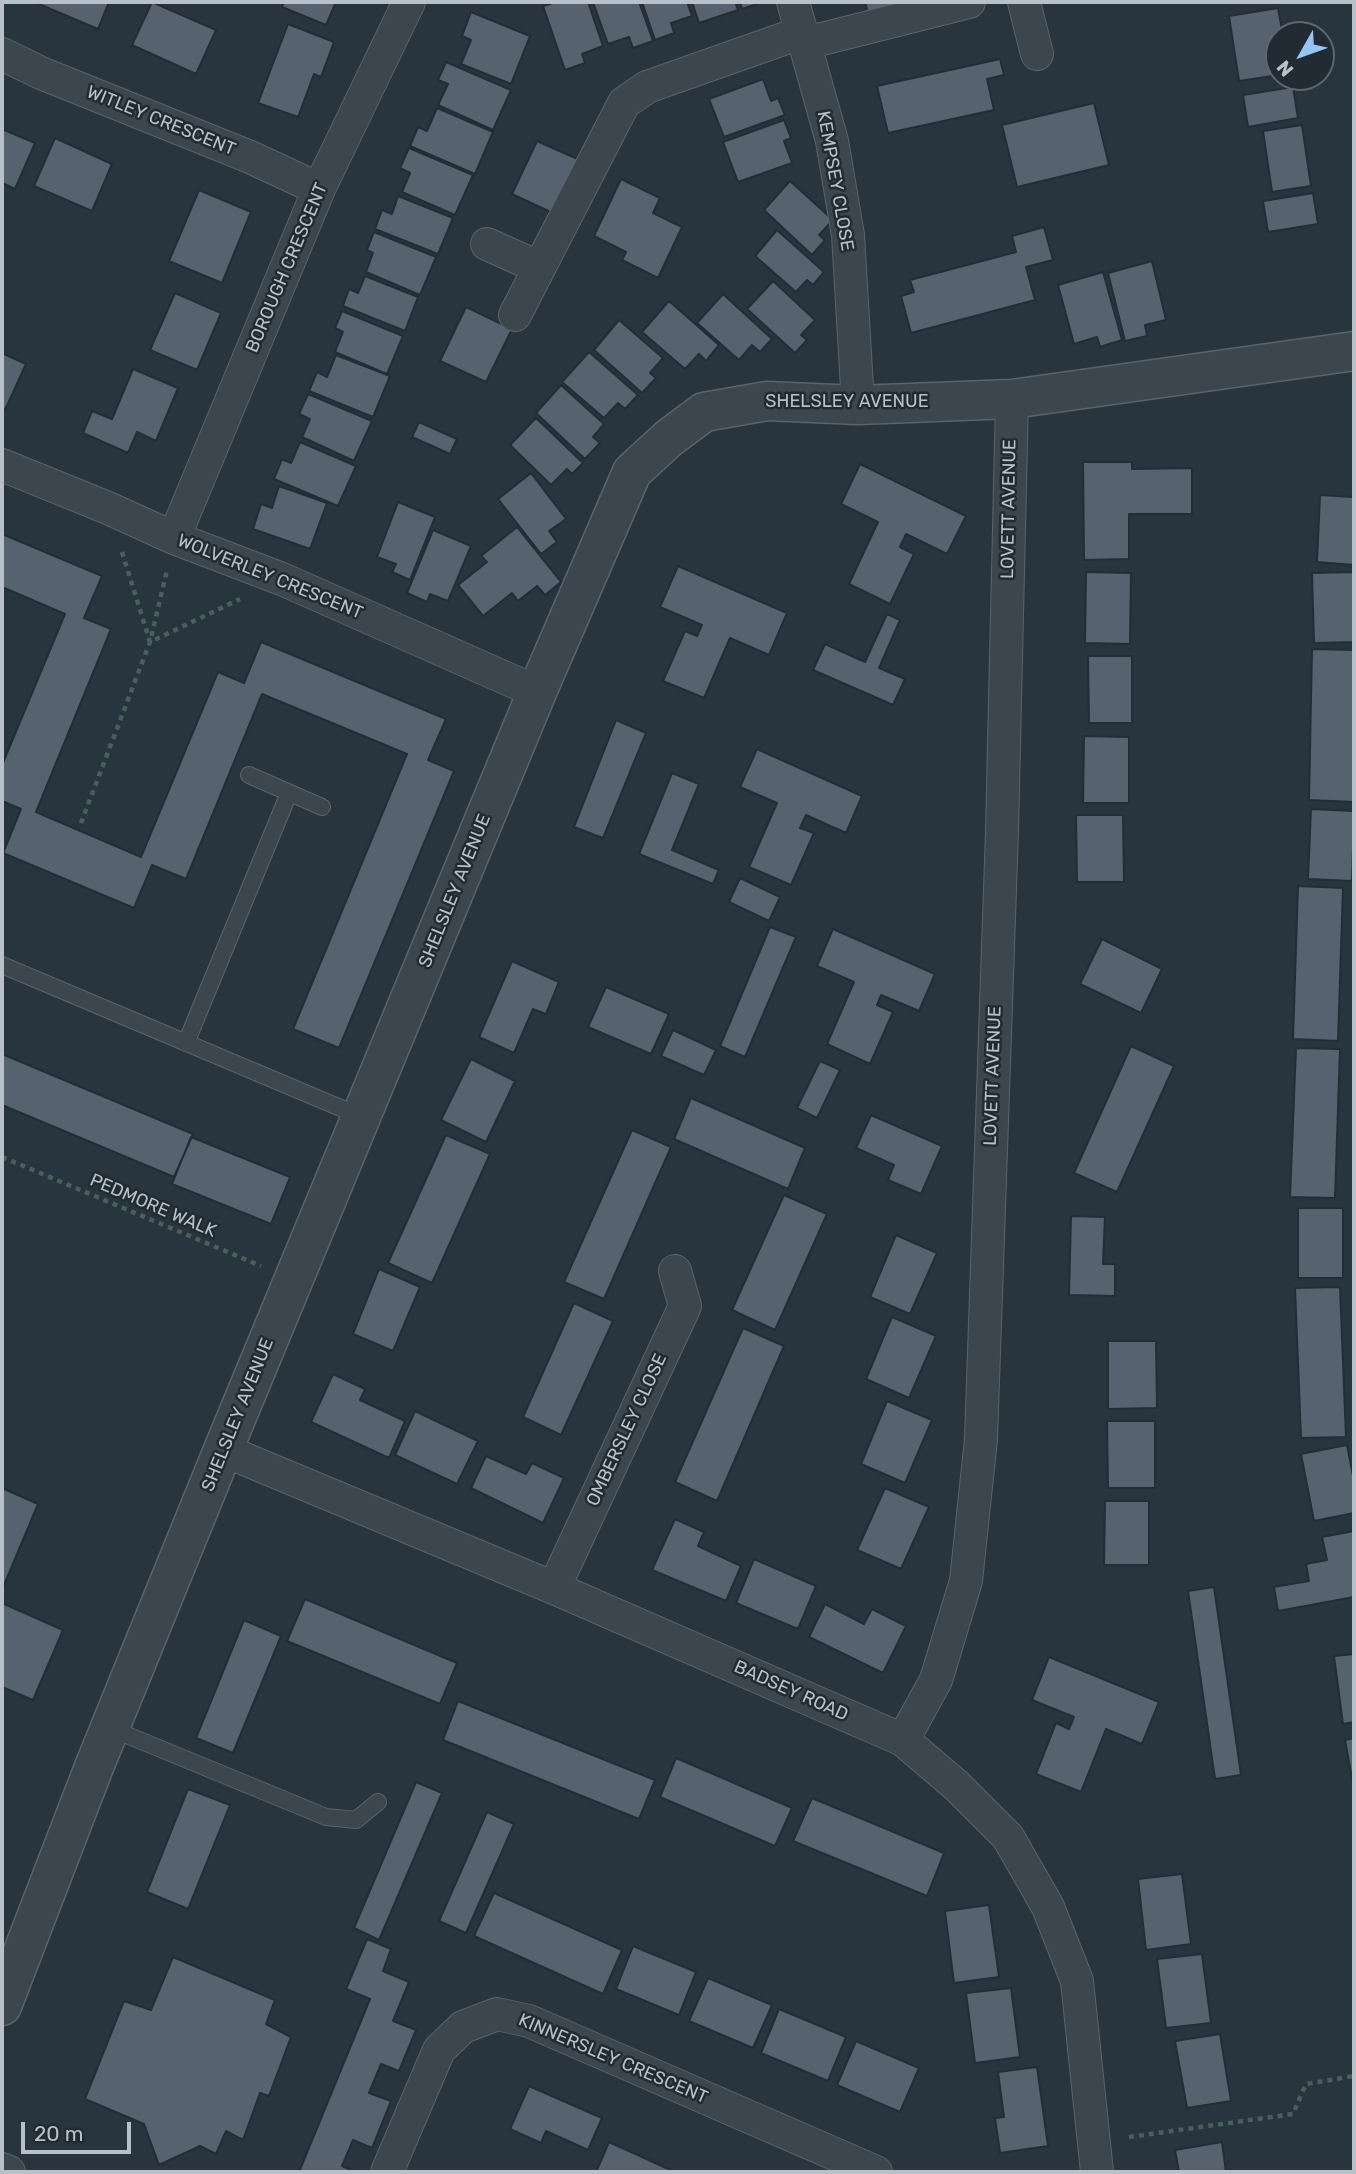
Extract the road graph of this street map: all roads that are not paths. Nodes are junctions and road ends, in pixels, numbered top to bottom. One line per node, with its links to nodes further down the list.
1 (409, 2): 8 (street, BOROUGH CRESCENT)
2 (793, 2): 5 (street, KEMPSEY CLOSE)
3 (969, 2): 5 (street)
4 (1024, 2): 7 (street)
5 (804, 38): 10 (street); 14 (street, KEMPSEY CLOSE)
6 (2, 54): 8 (street, WITLEY CRESCENT)
7 (1037, 54)
8 (319, 189): 16 (street, BOROUGH CRESCENT)
9 (487, 244): 10 (street)
10 (538, 267): 11 (street)
11 (515, 315)
12 (1354, 351): 13 (street, SHELSLEY AVENUE)
13 (1012, 399): 14 (street, SHELSLEY AVENUE); 28 (street, LOVETT AVENUE)
14 (858, 405): 17 (street, SHELSLEY AVENUE)
15 (2, 465): 16 (street, WOLVERLEY CRESCENT)
16 (174, 538): 17 (street, WOLVERLEY CRESCENT)
17 (537, 692): 23 (street, SHELSLEY AVENUE)
18 (248, 775): 19 (lane)
19 (289, 793): 20 (lane); 22 (lane)
20 (323, 807)
21 (2, 965): 22 (lane)
22 (186, 1043): 23 (lane)
23 (362, 1117): 25 (street, SHELSLEY AVENUE)
24 (675, 1271): 26 (street, OMBERSLEY CLOSE)
25 (223, 1450): 26 (street, BADSEY ROAD); 27 (street, SHELSLEY AVENUE)
26 (554, 1588): 28 (street, BADSEY ROAD)
27 (110, 1728): 29 (lane); 30 (street, SHELSLEY AVENUE)
28 (903, 1740): 31 (street, BADSEY ROAD)
29 (379, 1802)
30 (2, 2006)
31 (1096, 2157)
32 (2, 2169): 33 (street)
33 (9, 2172)
34 (387, 2172): 35 (street, KINNERSLEY CRESCENT)
35 (876, 2172)

